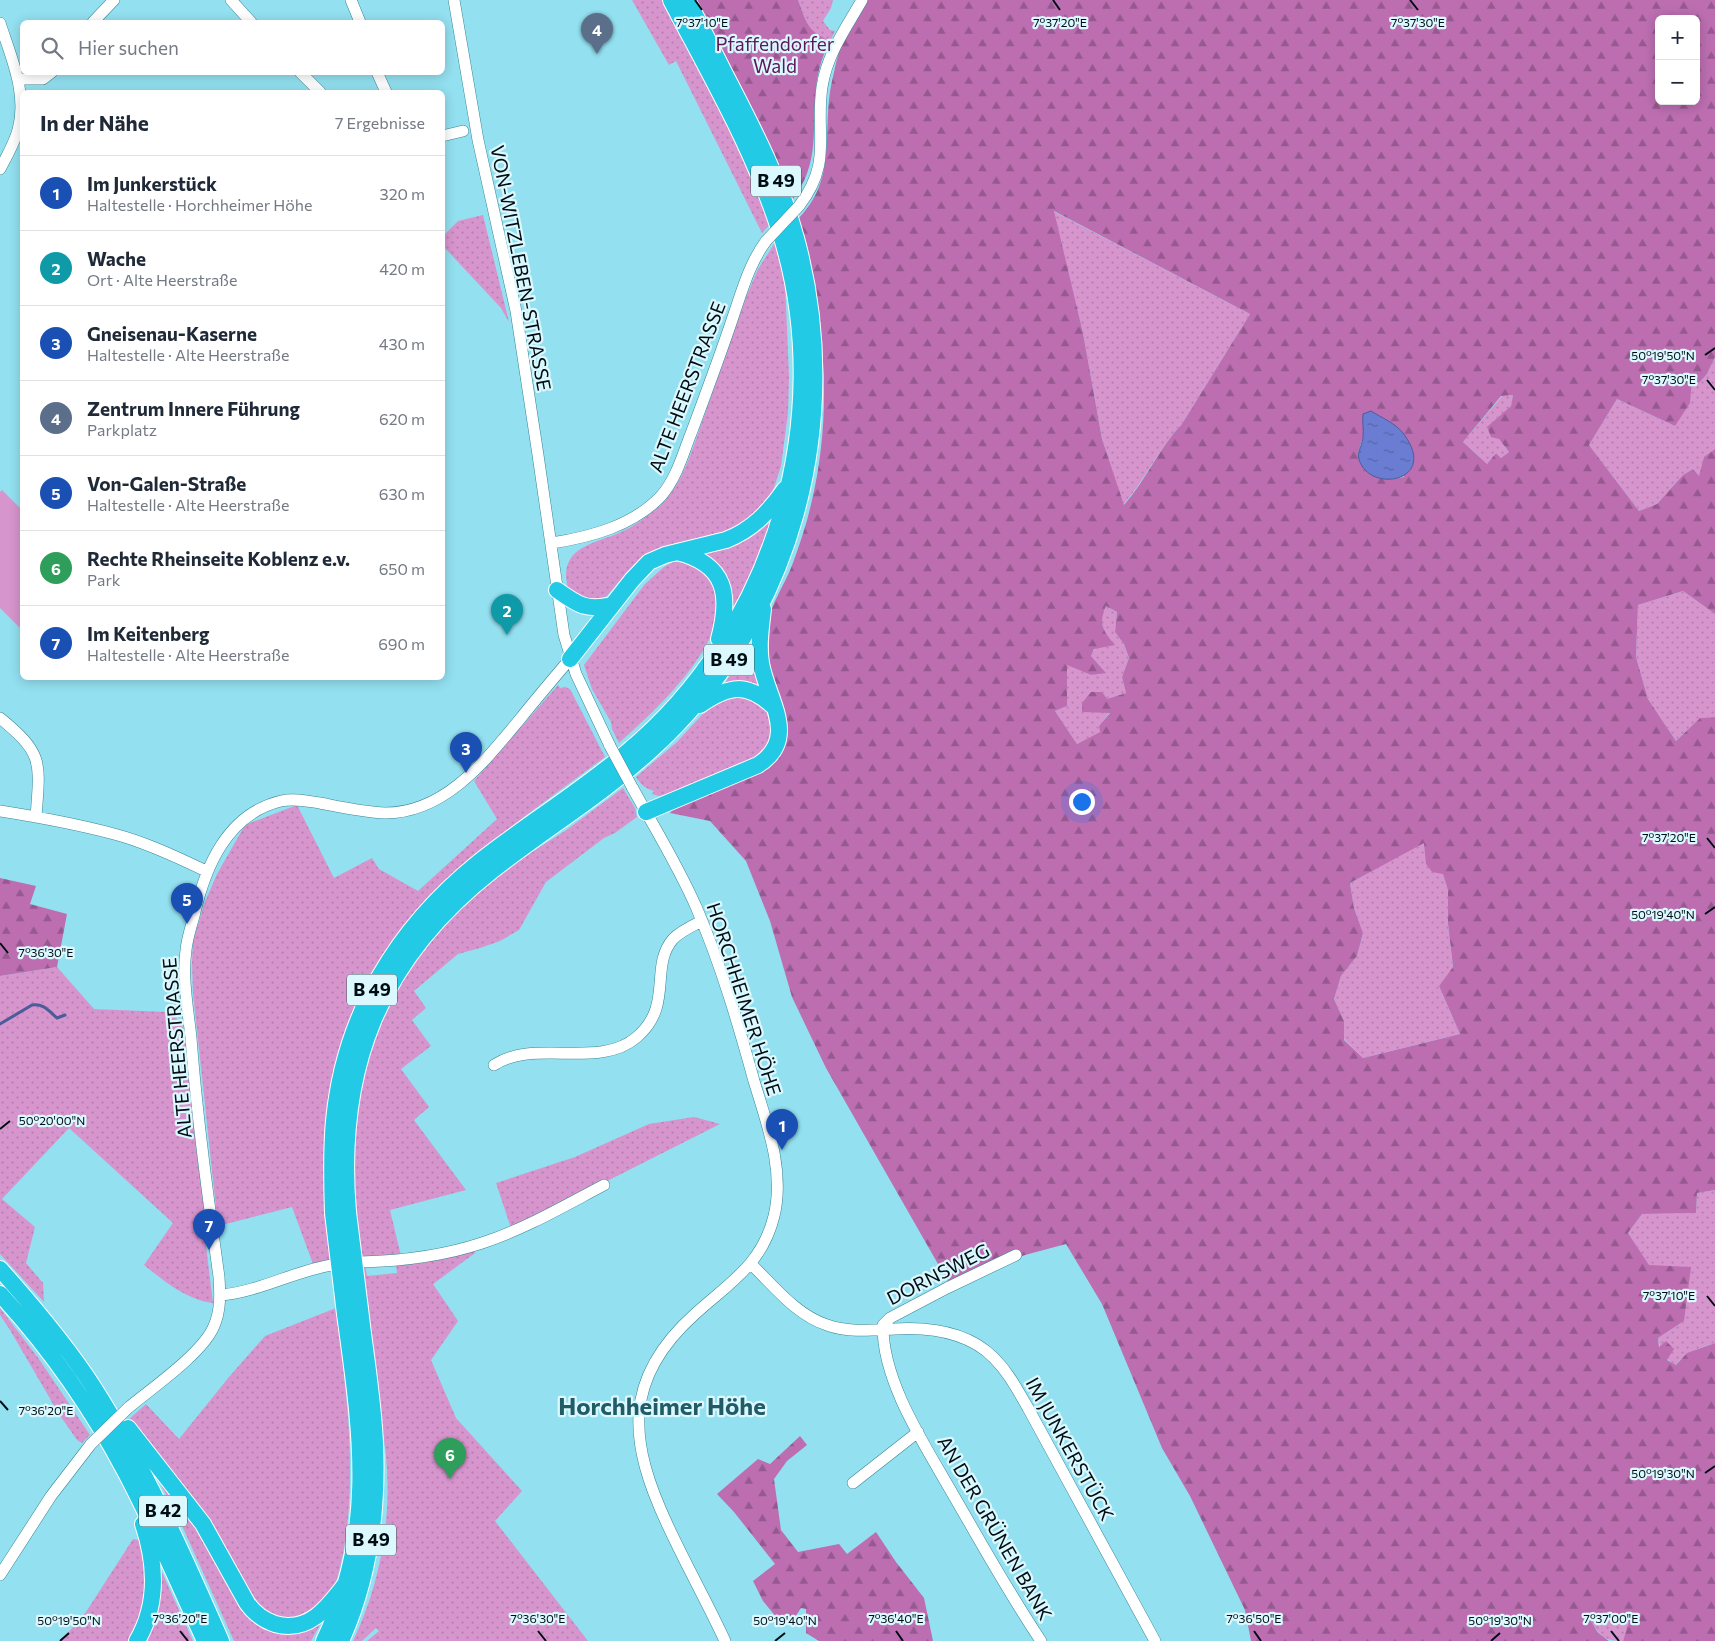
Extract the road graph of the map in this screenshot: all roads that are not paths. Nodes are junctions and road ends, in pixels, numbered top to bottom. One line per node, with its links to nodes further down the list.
1 (114, 0): 8 (street)
2 (230, 0): 9 (street)
3 (351, 0): 10 (street)
4 (454, 0): 24 (street, VON-WITZLEBEN-STRASSE)
5 (671, 0): 23 (highway, B 49)
6 (687, 0): 27 (highway, B 49)
7 (862, 0): 24 (street, ALTE HEERSTRASSE, bridge)
8 (95, 20)
9 (249, 20)
10 (359, 20)
11 (0, 23): 15 (street)
12 (48, 75): 15 (street)
13 (303, 75): 16 (street)
14 (379, 75): 17 (street)
15 (18, 79): 18 (street)
16 (318, 90)
17 (385, 90)
18 (20, 98)
19 (20, 124): 22 (street)
20 (463, 132): 21 (street)
21 (445, 135)
22 (0, 169)
23 (790, 484): 25 (highway); 29 (highway, B 49)
24 (552, 543): 26 (street)
25 (677, 552): 28 (highway); 29 (highway)
26 (557, 590): 28 (highway); 30 (street)
27 (764, 601): 31 (highway); 32 (highway, B 49)
28 (612, 605): 30 (highway)
29 (715, 656): 41 (highway, B 49)
30 (570, 659): 35 (street, HORCHHEIMER HÖHE, bridge); 37 (street, ALTE HEERSTRASSE)
31 (774, 707): 32 (highway); 35 (highway)
32 (688, 714): 41 (highway, B 49)
33 (0, 718): 36 (street)
34 (0, 811): 36 (street)
35 (646, 812): 38 (street, HORCHHEIMER HÖHE)
36 (36, 817): 37 (street)
37 (206, 871): 48 (street, ALTE HEERSTRASSE)
38 (702, 921): 39 (street); 44 (street, HORCHHEIMER HÖHE)
39 (494, 1065)
40 (604, 1185): 43 (street)
41 (341, 1213): 49 (highway, B 49, bridge)
42 (1016, 1255): 50 (street, DORNSWEG)
43 (361, 1262)
44 (751, 1264): 50 (street, IM JUNKERSTÜCK); 62 (street, HORCHHEIMER HÖHE)
45 (332, 1265): 48 (street)
46 (0, 1269): 51 (highway, B 42)
47 (0, 1294): 53 (highway, B 42)
48 (220, 1296): 55 (street, ALTE HEERSTRASSE, bridge)
49 (353, 1312): 56 (highway, B 49); 61 (highway, B 49)
50 (883, 1330): 52 (street, AN DER GRÜNEN BANK); 64 (street, IM JUNKERSTÜCK)
51 (93, 1387): 56 (highway); 59 (highway, B 42)
52 (918, 1432): 54 (street, AN DER GRÜNEN BANK); 63 (street, AN DER GRÜNEN BANK)
53 (126, 1472): 57 (highway); 58 (highway, B 42)
54 (853, 1483)
55 (0, 1575)
56 (347, 1582): 60 (highway)
57 (137, 1641)
58 (205, 1641)
59 (222, 1641)
60 (324, 1641)
61 (341, 1641)
62 (725, 1641)
63 (1041, 1641)
64 (1155, 1641)

